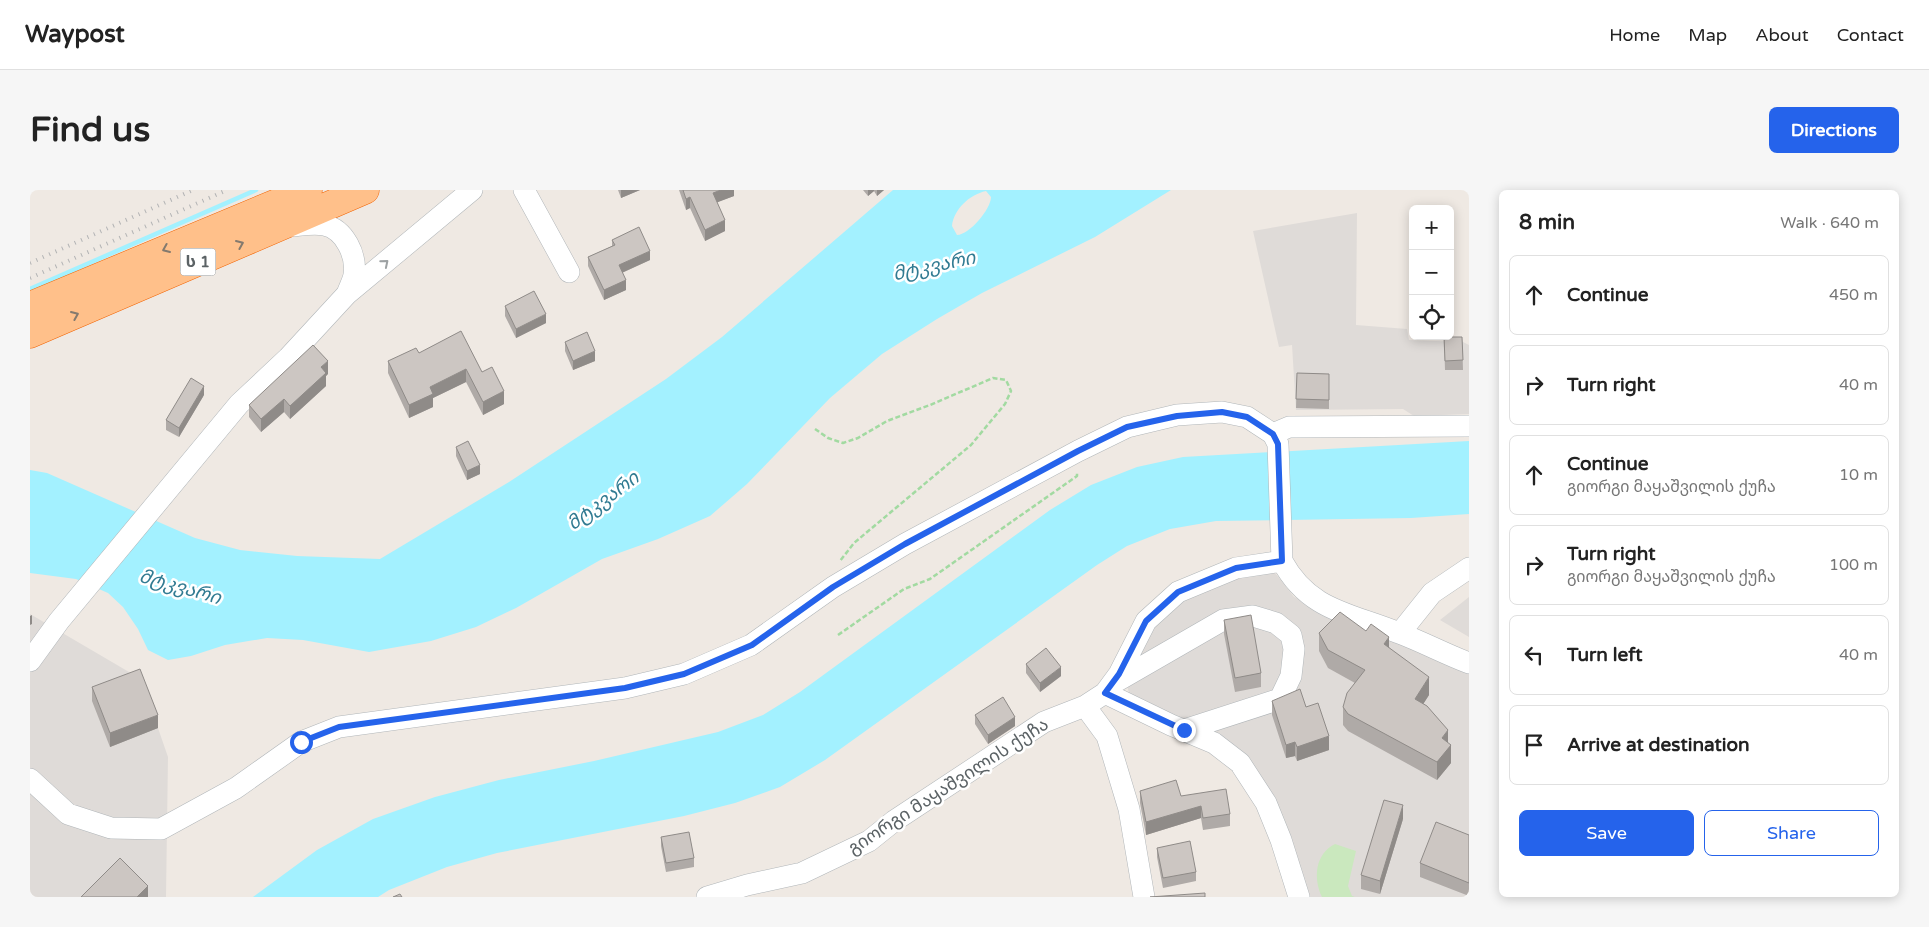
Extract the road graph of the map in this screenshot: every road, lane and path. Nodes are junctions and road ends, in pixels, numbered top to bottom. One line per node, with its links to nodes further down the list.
1 (308, 190): 8 (highway, ს 1, one-way to 8)
2 (365, 190): 5 (highway, ს 1)
3 (472, 190): 7 (street, one-way to 3)
4 (524, 190): 6 (street)
5 (278, 228): 7 (street); 9 (highway, ს 1, one-way to 5)
6 (569, 272)
7 (347, 294): 19 (street)
8 (30, 306)
9 (30, 334)
10 (1469, 426): 12 (street)
11 (815, 429): 16 (path)
12 (1276, 439): 13 (street); 14 (street)
13 (1078, 451): 16 (street); 18 (path)
14 (1282, 561): 17 (street); 21 (street, გიორგი მაყაშვილის ქუჩა)
15 (1469, 568): 17 (street)
16 (833, 587): 24 (street)
17 (1400, 633): 20 (street)
18 (838, 635)
19 (30, 661)
20 (1469, 664)
21 (1108, 688): 22 (street, გიორგი მაყაშვილის ქუჩა); 23 (street); 23 (street)
22 (1085, 706): 25 (street, გიორგი მაყაშვილის ქუჩა); 26 (street)
23 (1184, 730): 27 (street)
24 (30, 779)
25 (707, 897)
26 (1144, 897)
27 (1299, 897)

